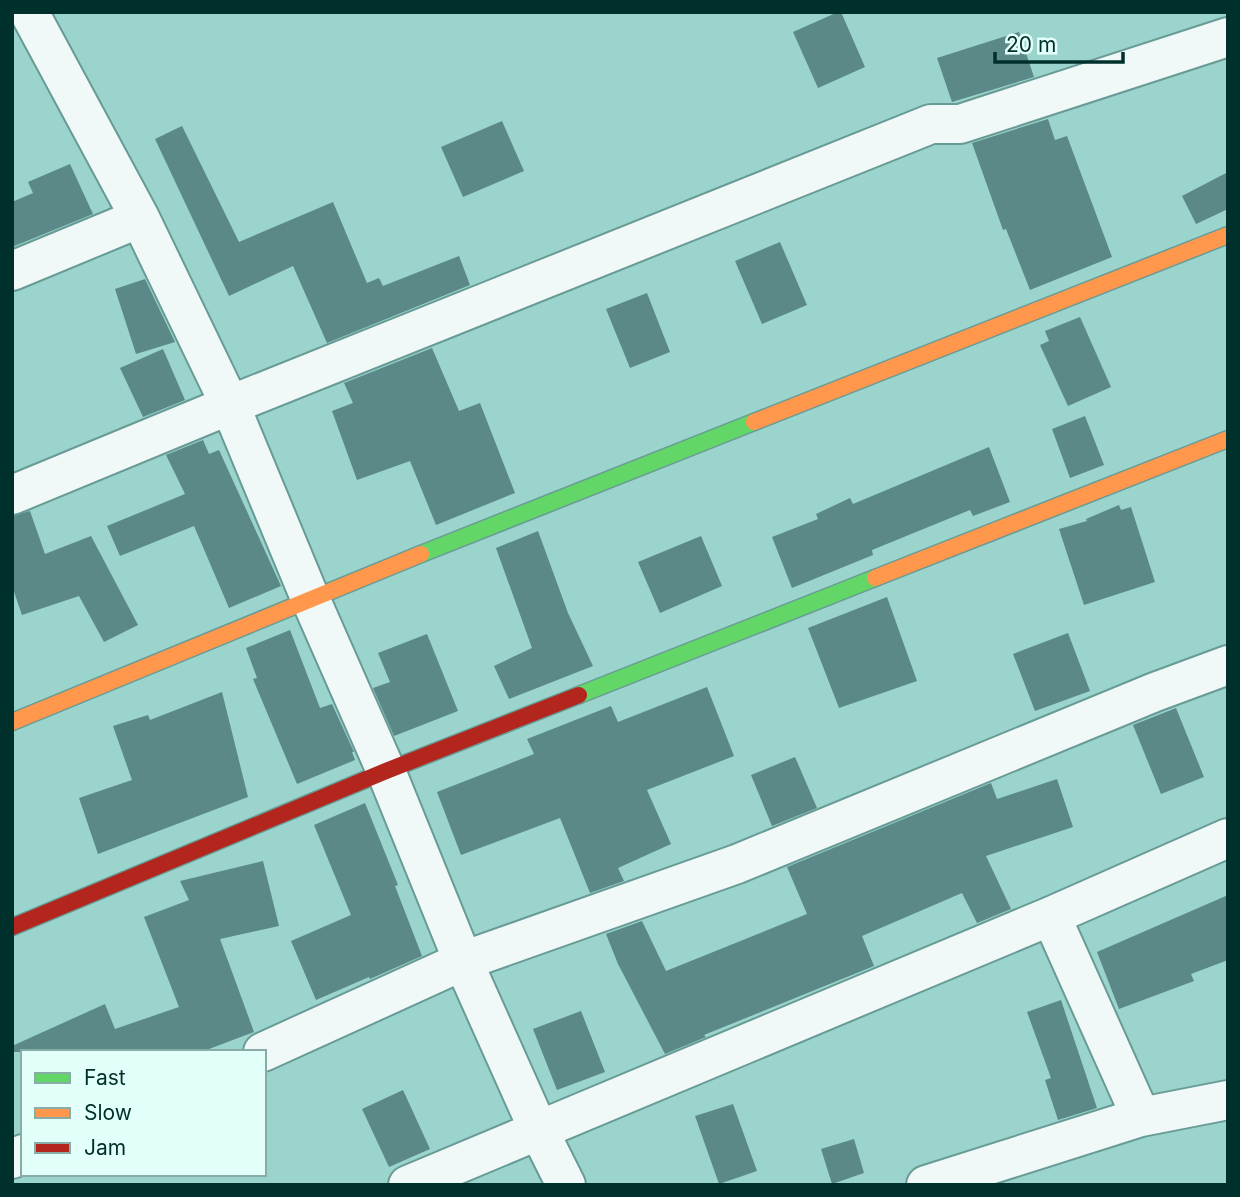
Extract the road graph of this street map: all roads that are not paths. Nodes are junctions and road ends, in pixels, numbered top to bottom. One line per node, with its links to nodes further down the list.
1 (29, 12): 3 (street)
2 (1228, 37): 6 (street)
3 (140, 218): 5 (street); 6 (street)
4 (1228, 235): 9 (street)
5 (12, 271)
6 (230, 405): 8 (street); 9 (street)
7 (1228, 439): 12 (street)
8 (12, 495)
9 (310, 598): 11 (street); 12 (street)
10 (1228, 665): 16 (street)
11 (12, 722)
12 (386, 771): 15 (street); 16 (street)
13 (1228, 838): 14 (street)
14 (1051, 916): 19 (street); 20 (street)
15 (12, 928)
16 (463, 961): 17 (street); 20 (street)
17 (266, 1050)
18 (1228, 1100): 19 (street)
19 (1141, 1117): 23 (street)
20 (539, 1131): 21 (street); 22 (street)
21 (408, 1185)
22 (566, 1185)
23 (926, 1185)

